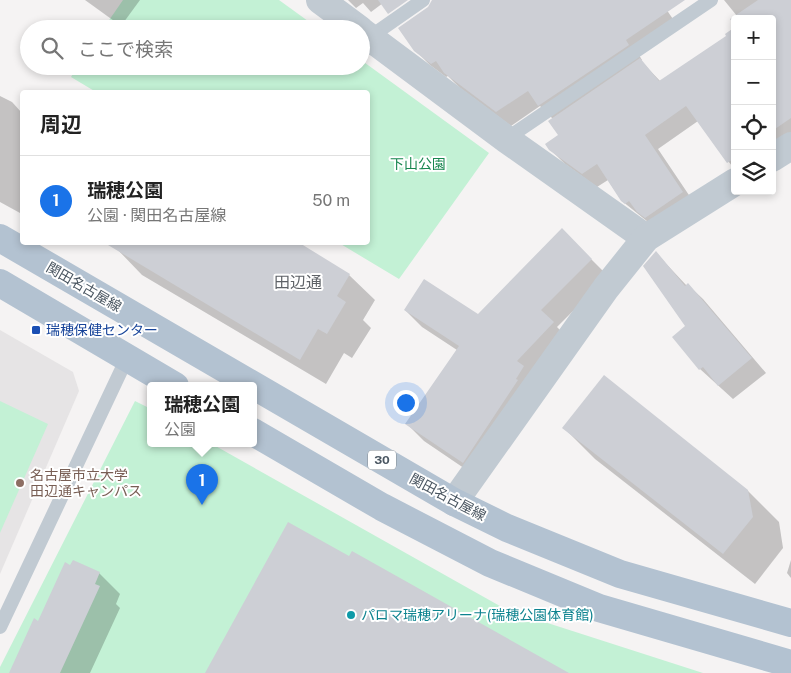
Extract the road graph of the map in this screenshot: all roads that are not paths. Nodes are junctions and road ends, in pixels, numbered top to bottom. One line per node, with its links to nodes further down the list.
1 (320, 0): 4 (street)
2 (423, 0): 5 (lane)
3 (711, 0): 7 (lane)
4 (347, 20)
5 (370, 28)
6 (370, 37): 7 (street)
7 (506, 139): 12 (street)
8 (791, 146): 9 (street)
9 (776, 155)
10 (731, 185): 12 (street)
11 (0, 238): 16 (main road, 関田名古屋線 / 30)
12 (646, 238): 19 (street)
13 (0, 283): 14 (main road)
14 (127, 358): 15 (main road); 21 (lane)
15 (168, 382)
16 (248, 382)
17 (257, 387): 19 (main road, 関田名古屋線 / 30)
18 (257, 434): 22 (main road)
19 (454, 502): 20 (main road, 関田名古屋線 / 30)
20 (791, 623)
21 (0, 627)
22 (791, 664)

